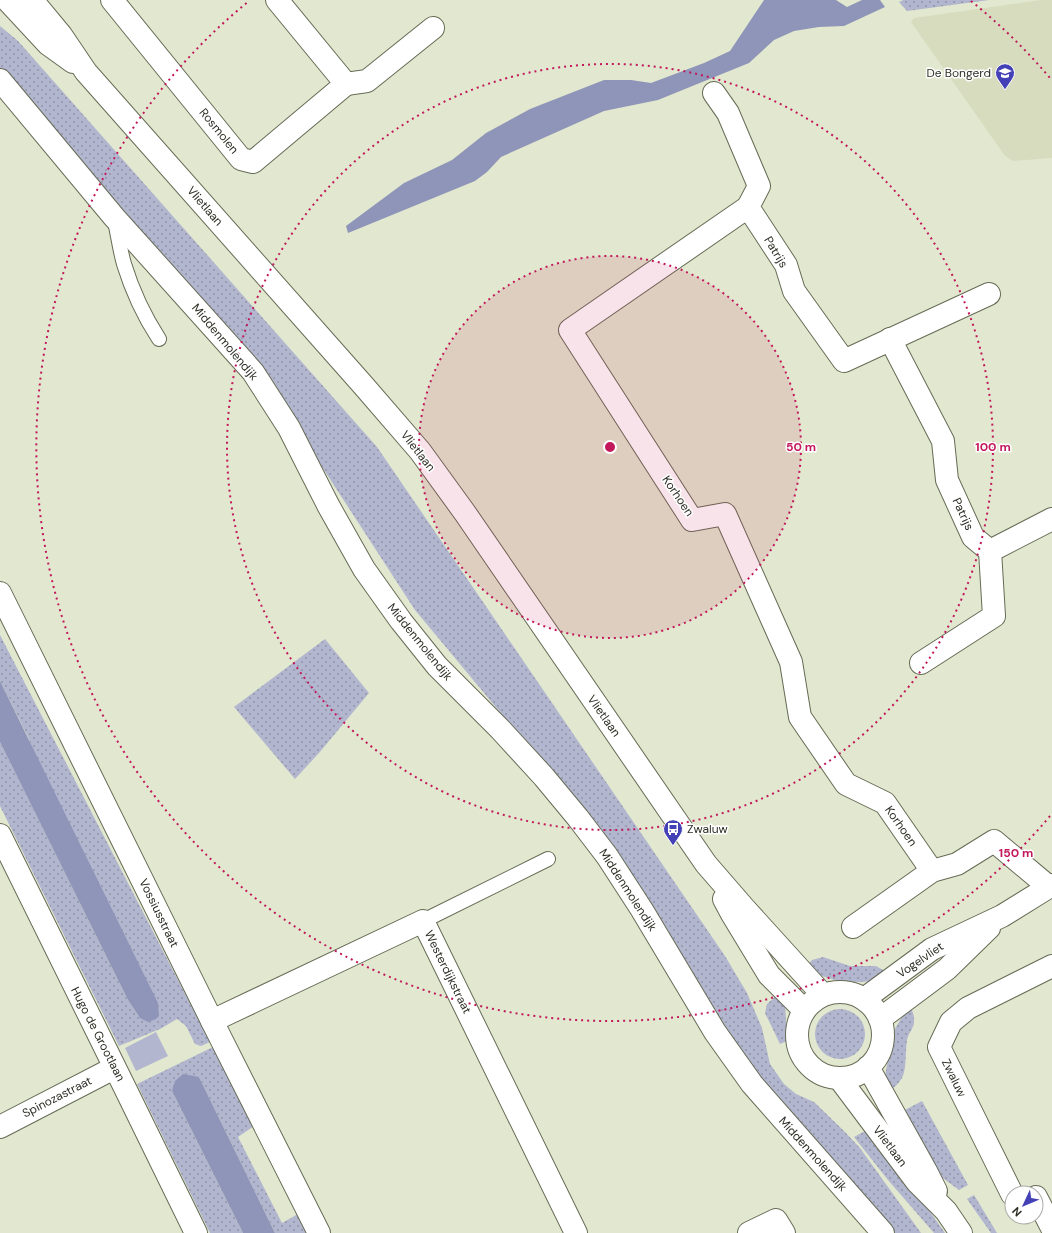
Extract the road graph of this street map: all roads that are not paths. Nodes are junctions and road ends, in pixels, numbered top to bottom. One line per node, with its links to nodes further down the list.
1 (7, 0): 6 (street, Vlietlaan)
2 (32, 0): 6 (street, Vlietlaan)
3 (112, 0): 8 (street, Rosmolen)
4 (277, 0): 8 (street)
5 (433, 28): 8 (street)
6 (86, 72): 21 (street, Vlietlaan)
7 (0, 80): 11 (street, Middenmolendijk)
8 (346, 84)
9 (714, 93): 10 (street)
10 (748, 207): 14 (street, Patrijs); 22 (street, Korhoen)
11 (114, 217): 13 (lane); 46 (street, Middenmolendijk)
12 (989, 294): 14 (street, Patrijs)
13 (159, 339)
14 (890, 339): 16 (street, Patrijs)
15 (1052, 519): 16 (street)
16 (990, 551): 18 (street)
17 (0, 593): 32 (street, Vossiusstraat)
18 (921, 663)
19 (0, 835): 34 (street, Hugo de Grootlaan)
20 (548, 859): 25 (lane)
21 (706, 864): 28 (street, Vlietlaan); 30 (street, Vlietlaan)
22 (932, 871): 23 (street); 26 (street)
23 (1051, 886): 24 (street, Vogelvliet)
24 (1002, 916): 29 (street, Vogelvliet); 31 (street, Vogelvliet)
25 (423, 921): 32 (street, Westerdijkstraat); 43 (street, Westerdijkstraat)
26 (853, 927)
27 (1052, 966): 37 (street, Zwaluw)
28 (823, 995): 29 (street); 30 (street)
29 (864, 999): 31 (street)
30 (804, 1010): 35 (street)
31 (880, 1019): 33 (street)
32 (212, 1021): 42 (street, Vossiusstraat)
33 (868, 1067): 35 (street); 38 (street, Vlietlaan)
34 (114, 1068): 36 (street, Spinozastraat); 41 (street, Hugo de Grootlaan)
35 (839, 1078): 38 (street, Vlietlaan)
36 (0, 1127)
37 (1008, 1185)
38 (946, 1211): 47 (street, Vlietlaan)
39 (1044, 1212): 40 (street)
40 (1052, 1228)
41 (196, 1233)
42 (319, 1233)
43 (576, 1233)
44 (748, 1233): 45 (street)
45 (784, 1233)
46 (883, 1233)
47 (961, 1233)

